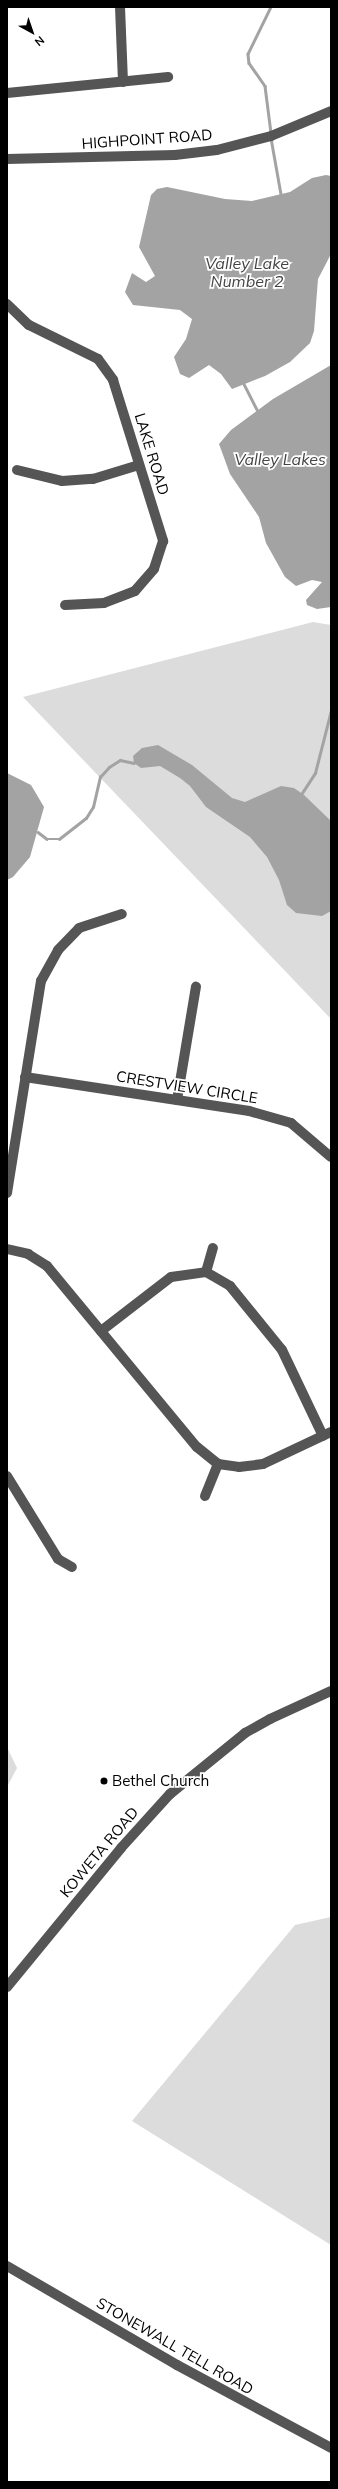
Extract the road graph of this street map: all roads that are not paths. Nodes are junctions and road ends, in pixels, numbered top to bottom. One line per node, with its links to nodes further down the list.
1 (120, 7): 3 (street)
2 (168, 77): 3 (street)
3 (123, 82): 4 (street)
4 (7, 93)
5 (331, 111): 6 (street, HIGHPOINT ROAD)
6 (7, 159)
7 (7, 304): 8 (street, LAKE ROAD)
8 (140, 465): 9 (street); 10 (street, LAKE ROAD)
9 (17, 470)
10 (65, 605)
11 (122, 914): 13 (street)
12 (196, 987): 14 (street)
13 (26, 1077): 14 (street, CRESTVIEW CIRCLE); 16 (street)
14 (177, 1100): 15 (street, CRESTVIEW CIRCLE)
15 (331, 1157)
16 (7, 1193)
17 (213, 1248): 19 (street)
18 (7, 1249): 20 (street)
19 (206, 1272): 20 (street); 21 (street)
20 (101, 1331): 22 (street)
21 (327, 1434): 22 (street)
22 (218, 1464): 24 (street)
23 (7, 1476): 25 (street)
24 (205, 1496)
25 (72, 1567)
26 (331, 1691): 27 (street, KOWETA ROAD)
27 (7, 1987)
28 (7, 2266): 29 (street, STONEWALL TELL ROAD)
29 (331, 2448)

